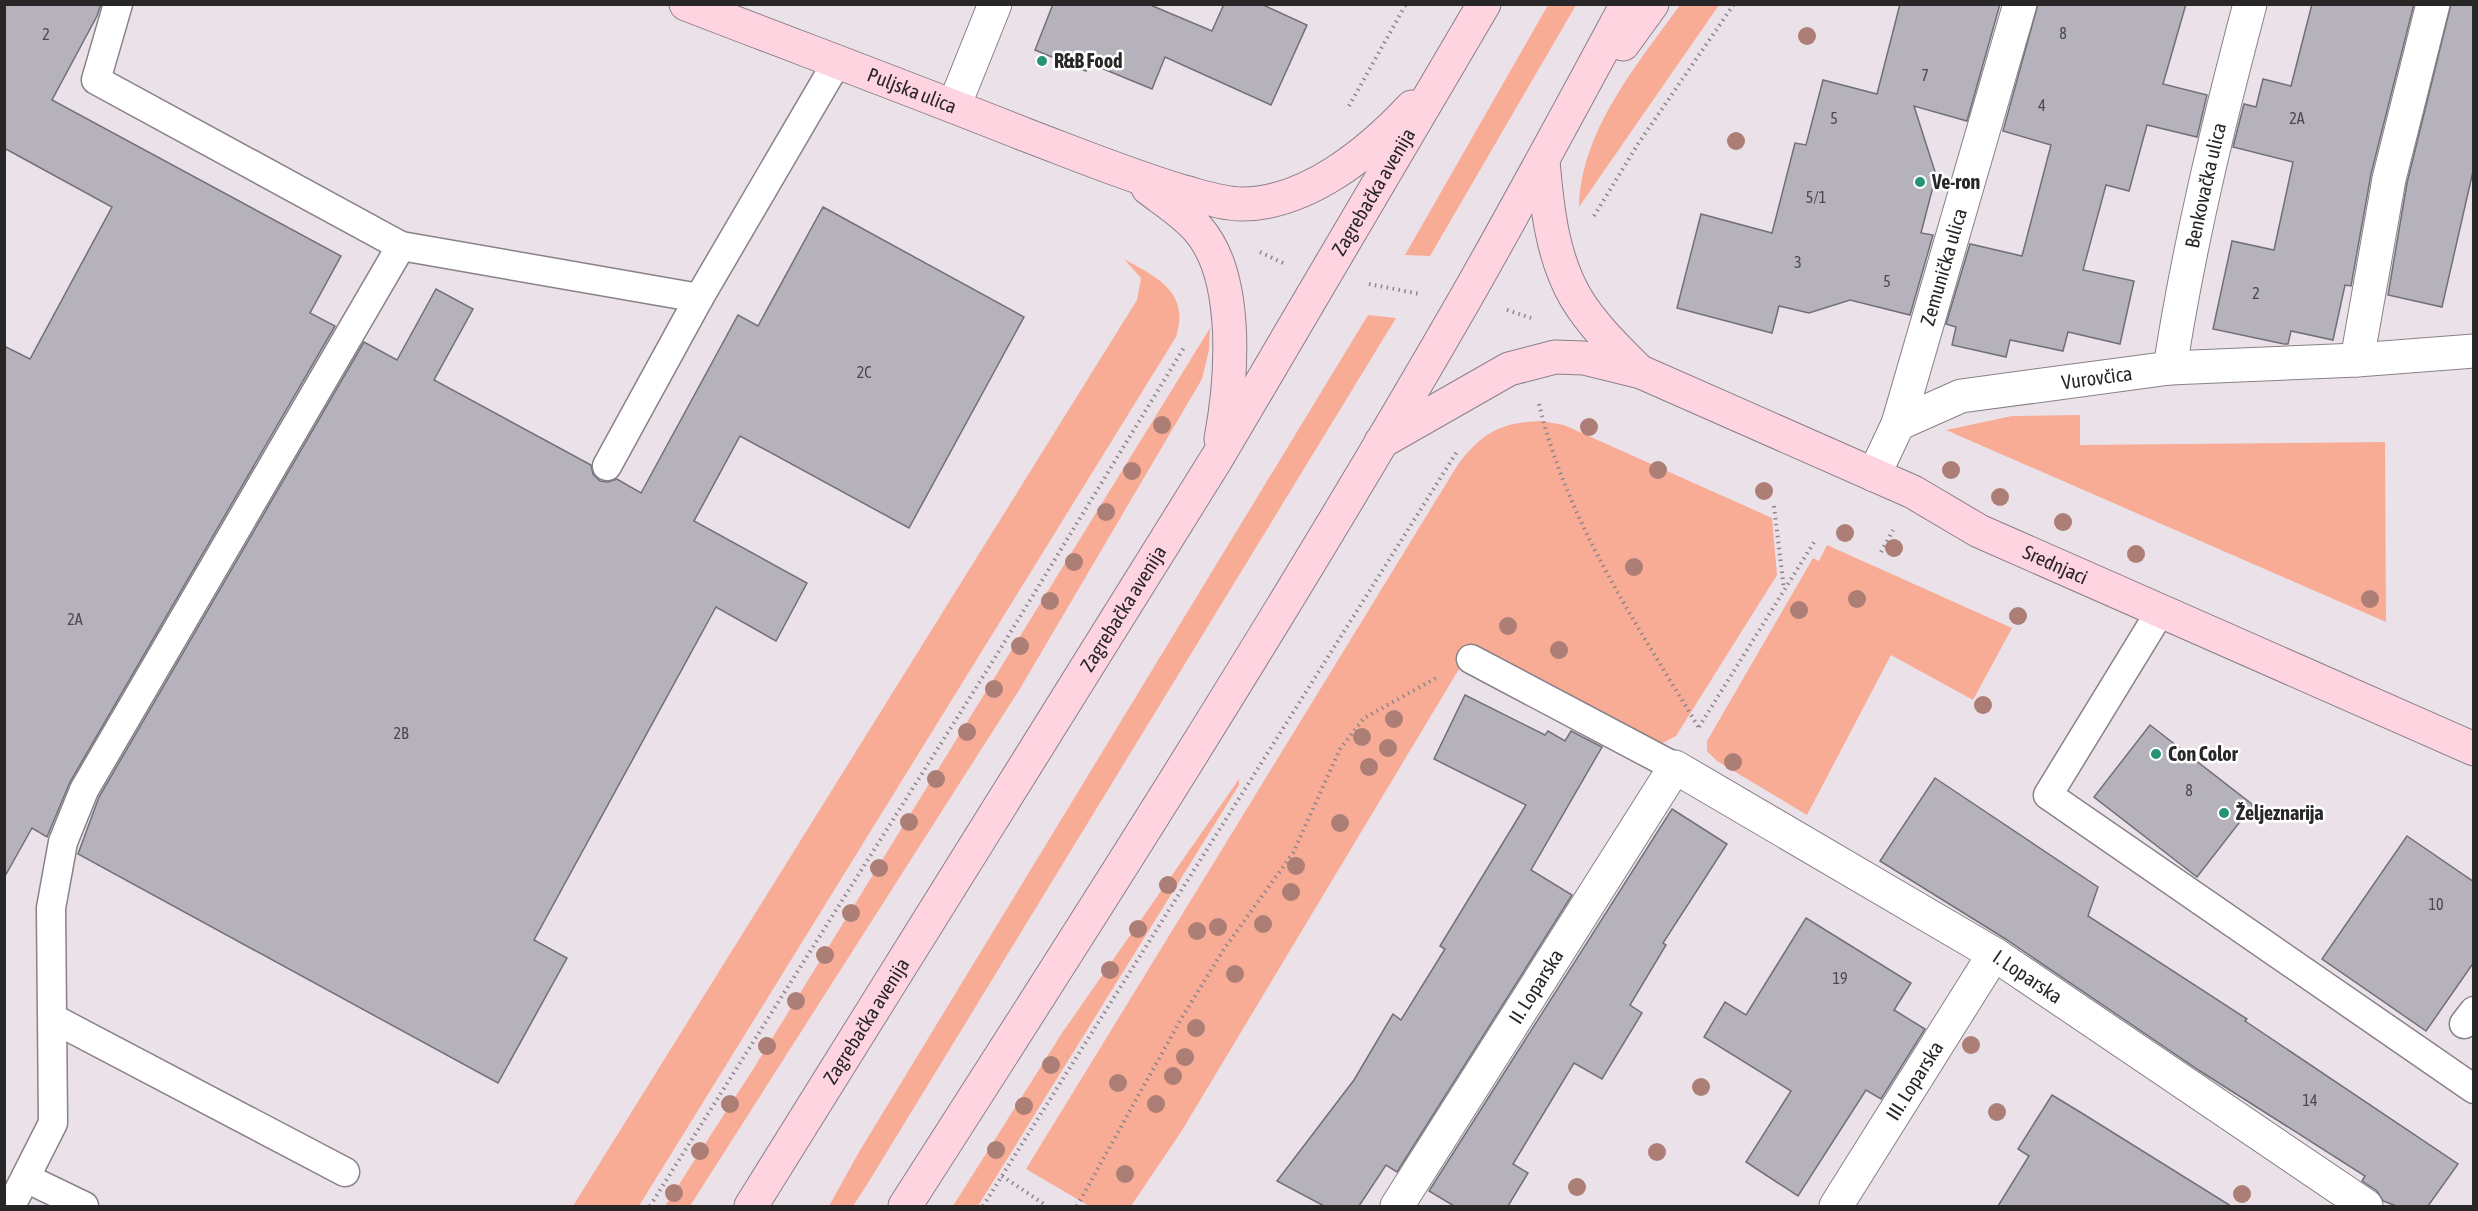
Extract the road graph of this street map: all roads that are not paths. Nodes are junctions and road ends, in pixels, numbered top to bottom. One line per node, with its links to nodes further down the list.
1 (118, 4): 15 (lane)
2 (686, 4): 10 (main road, Puljska ulica)
3 (995, 4): 12 (street)
4 (1484, 4): 11 (main road, Zagrebačka avenija)
5 (1627, 4): 13 (main road)
6 (1652, 4): 13 (main road)
7 (2020, 4): 21 (street, Zemunička ulica)
8 (2250, 4): 19 (street, Benkovačka ulica)
9 (2433, 4): 18 (street)
10 (837, 62): 12 (main road, Puljska ulica); 16 (lane)
11 (1443, 73): 14 (main road); 23 (main road, Zagrebačka avenija)
12 (954, 106): 14 (main road, Puljska ulica)
13 (1548, 152): 20 (main road); 22 (main road)
14 (1135, 177): 23 (main road)
15 (401, 246): 16 (lane); 31 (lane)
16 (699, 298): 24 (lane)
17 (2474, 351): 18 (street, Vurovčica)
18 (2357, 360): 19 (street, Vurovčica)
19 (2170, 368): 21 (street, Vurovčica)
20 (1641, 372): 22 (main road); 25 (main road, Srednjaci)
21 (1898, 424): 25 (street)
22 (1380, 443): 38 (main road)
23 (1217, 458): 37 (main road, Zagrebačka avenija)
24 (607, 466)
25 (1874, 475): 26 (main road, Srednjaci)
26 (2160, 612): 28 (main road, Srednjaci); 32 (lane)
27 (1471, 659): 29 (lane)
28 (2474, 749)
29 (1675, 766): 30 (street, I. Loparska); 39 (street, II. Loparska)
30 (1994, 954): 40 (street, III. Loparska); 41 (street, I. Loparska)
31 (54, 1019): 33 (lane); 34 (lane)
32 (2474, 1089)
33 (345, 1172)
34 (26, 1178): 35 (lane); 36 (lane)
35 (11, 1206)
36 (84, 1206)
37 (752, 1206)
38 (904, 1206)
39 (1397, 1206)
40 (1836, 1206)
41 (2366, 1206)

